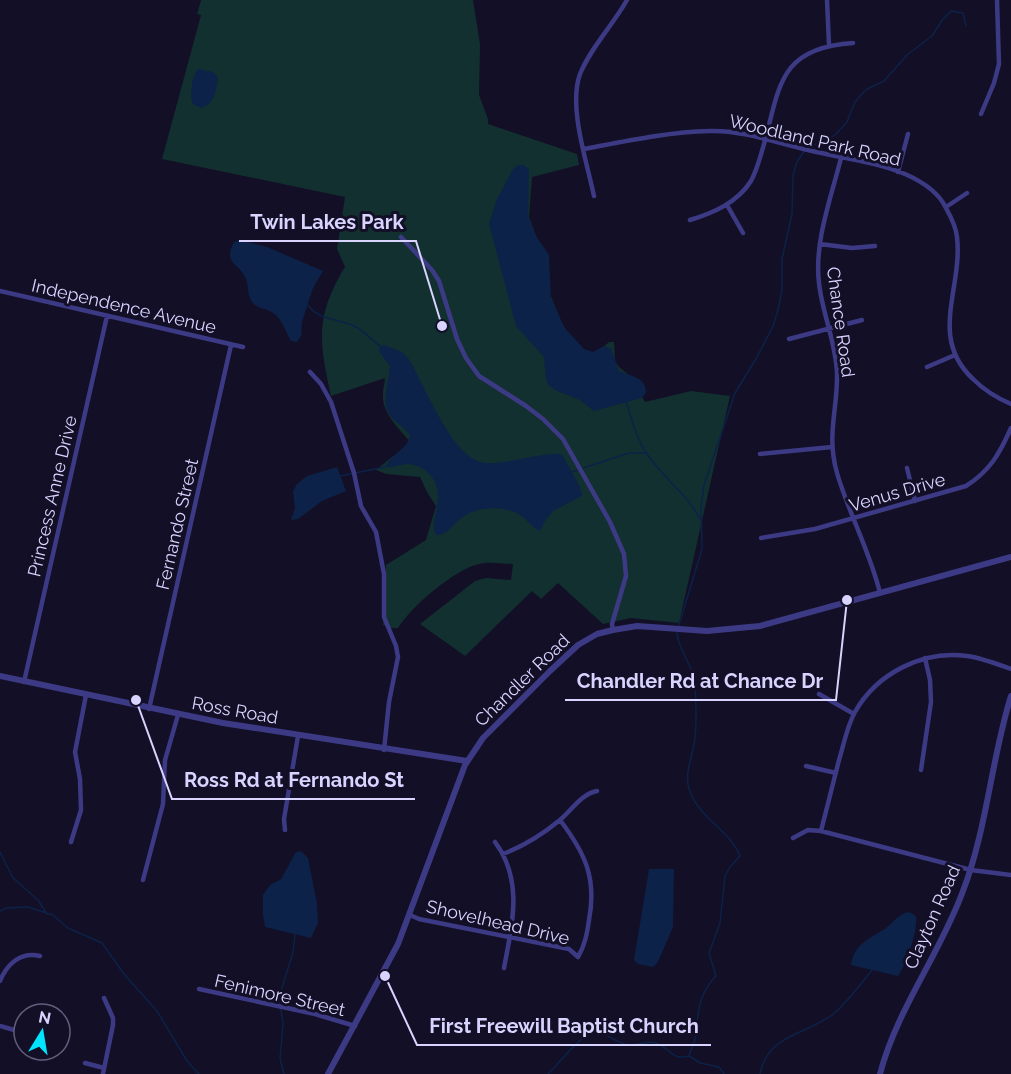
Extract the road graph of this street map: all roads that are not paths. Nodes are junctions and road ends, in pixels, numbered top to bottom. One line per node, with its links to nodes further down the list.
1 (627, 0): 9 (street)
2 (827, 0): 5 (street)
3 (997, 0): 6 (street)
4 (853, 43): 5 (street)
5 (829, 45): 8 (street)
6 (981, 114)
7 (908, 134): 11 (street)
8 (765, 139): 9 (street, Woodland Park Road); 10 (street, Woodland Park Road); 14 (street)
9 (584, 149): 13 (street)
10 (841, 158): 11 (street, Woodland Park Road); 19 (street, Chance Road)
11 (898, 172): 15 (street, Woodland Park Road)
12 (967, 193): 15 (street)
13 (594, 196)
14 (727, 205): 16 (street); 17 (street)
15 (946, 207): 28 (street, Woodland Park Road)
16 (690, 220)
17 (743, 233)
18 (401, 237): 41 (street)
19 (820, 244): 20 (street); 24 (street, Chance Road)
20 (875, 246)
21 (0, 291): 22 (street, Independence Avenue)
22 (107, 316): 26 (street, Independence Avenue); 45 (street, Princess Anne Drive)
23 (862, 320): 24 (street)
24 (828, 329): 25 (street); 33 (street, Chance Road)
25 (789, 339)
26 (231, 345): 27 (street, Independence Avenue); 49 (street, Fernando Street)
27 (243, 347)
28 (955, 355): 29 (street); 31 (street, Woodland Park Road)
29 (927, 367)
30 (310, 372): 53 (street)
31 (1011, 404)
32 (1011, 428): 36 (street, Venus Drive)
33 (832, 447): 34 (street); 37 (street, Chance Road)
34 (760, 454)
35 (907, 468): 36 (street)
36 (915, 501): 37 (street, Venus Drive)
37 (853, 519): 38 (street, Venus Drive); 40 (street, Chance Road)
38 (761, 538)
39 (1011, 557): 40 (street, Chandler Road)
40 (880, 593): 41 (street, Chandler Road)
41 (613, 630): 54 (street, Chandler Road)
42 (925, 658): 43 (street); 50 (street); 56 (street)
43 (1011, 669)
44 (0, 676): 45 (street, Ross Road)
45 (24, 682): 47 (street, Ross Road)
46 (819, 694): 50 (street)
47 (86, 695): 49 (street, Ross Road); 63 (street)
48 (1011, 696): 66 (street, Clayton Road)
49 (149, 709): 51 (street, Ross Road)
50 (854, 714): 57 (street)
51 (178, 715): 52 (street, Ross Road); 68 (street)
52 (298, 736): 53 (street, Ross Road); 60 (street)
53 (384, 750): 54 (street, Ross Road)
54 (468, 761): 69 (street, Chandler Road)
55 (806, 766): 57 (street)
56 (921, 770)
57 (836, 773): 61 (street)
58 (597, 791): 59 (street)
59 (560, 820): 65 (street); 70 (street, Shovelhead Drive)
60 (285, 830)
61 (822, 831): 62 (street); 66 (street)
62 (793, 838)
63 (70, 842)
64 (495, 842): 65 (street)
65 (503, 854): 70 (street)
66 (970, 870): 67 (street); 80 (street, Clayton Road)
67 (1011, 875)
68 (143, 880)
69 (410, 915): 70 (street, Shovelhead Drive); 76 (street, Chandler Road)
70 (510, 937): 72 (street)
71 (40, 956): 73 (street)
72 (504, 968)
73 (0, 981)
74 (199, 989): 76 (street, Fenimore Street)
75 (104, 998): 78 (street)
76 (355, 1026): 79 (street, Chandler Road)
77 (85, 1063): 78 (street)
78 (103, 1071)
79 (328, 1074)
80 (880, 1074)

